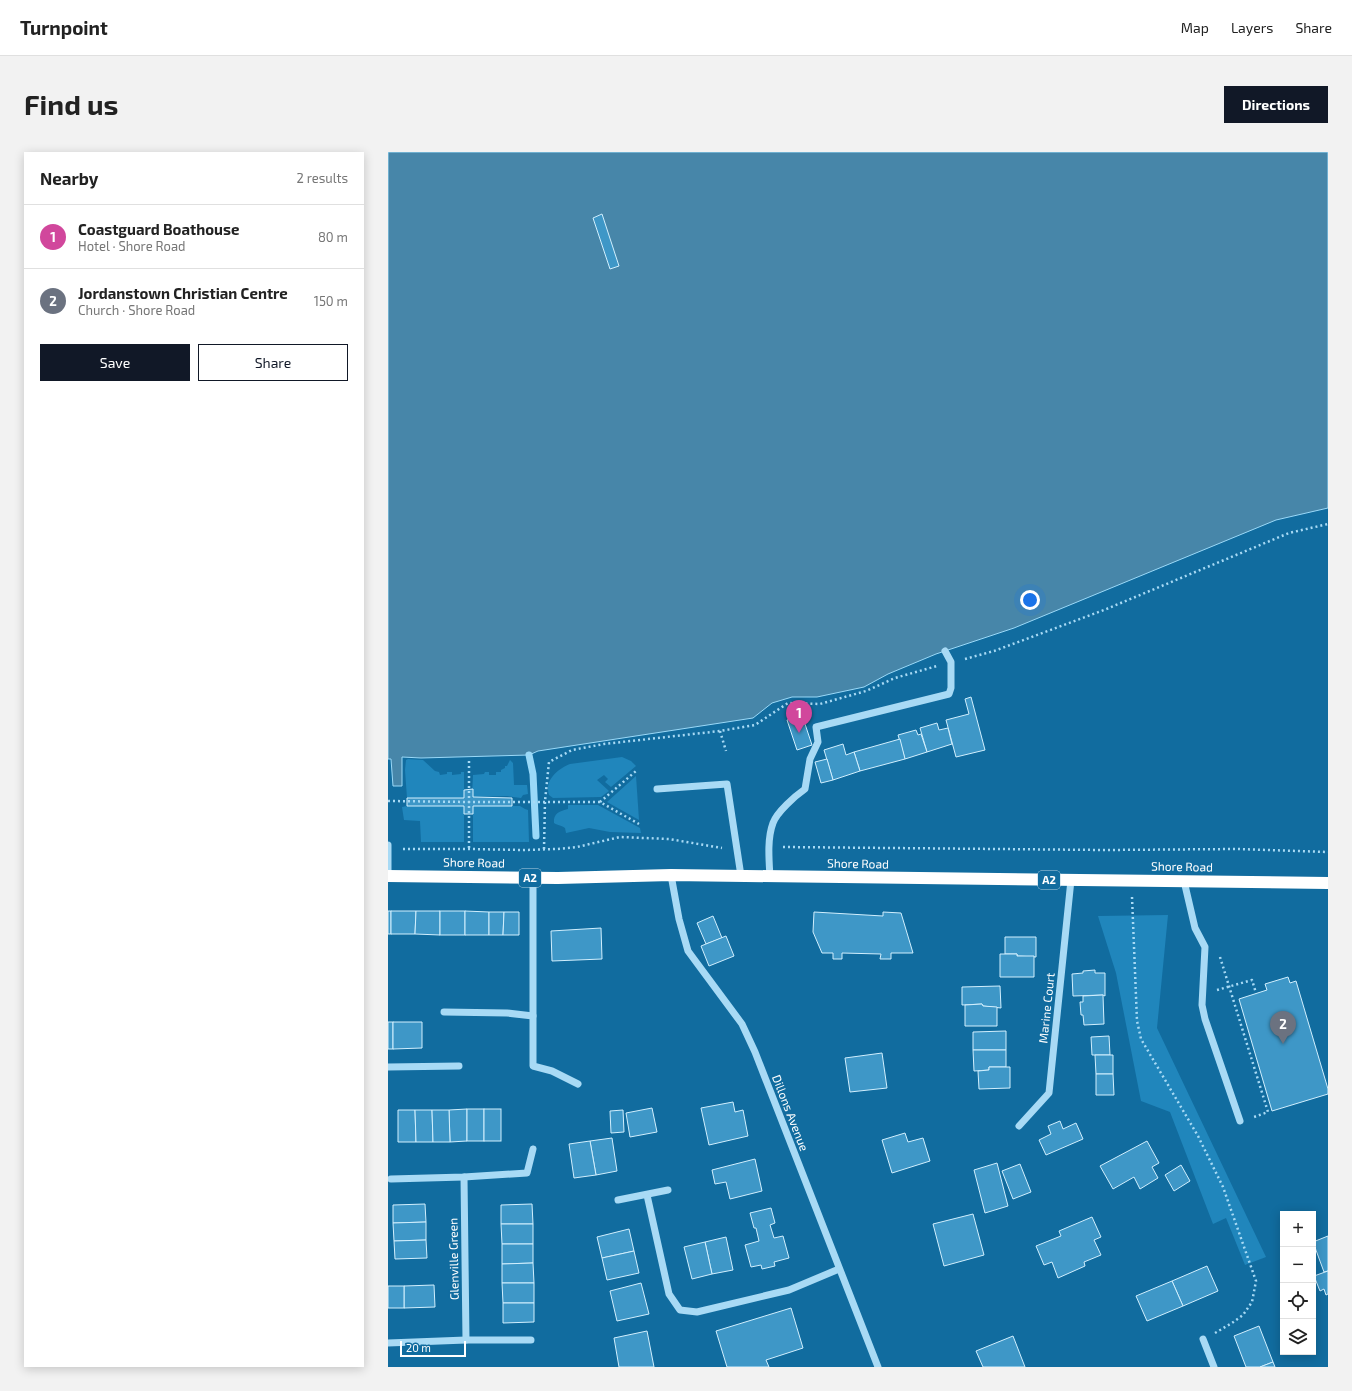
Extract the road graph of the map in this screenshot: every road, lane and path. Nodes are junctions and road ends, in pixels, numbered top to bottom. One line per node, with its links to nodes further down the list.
1 (945, 651): 15 (street)
2 (720, 731): 3 (path)
3 (726, 751)
4 (469, 761): 10 (path)
5 (549, 762): 9 (path)
6 (636, 771): 11 (path)
7 (657, 789): 14 (street)
8 (388, 800): 10 (path)
9 (545, 801): 10 (path); 11 (path); 17 (path)
10 (469, 802): 16 (path)
11 (600, 802): 12 (path)
12 (639, 824)
13 (388, 845): 18 (street)
14 (737, 847): 17 (path); 22 (street)
15 (769, 847): 19 (path); 23 (street)
16 (469, 848): 17 (path); 18 (path)
17 (544, 849)
18 (388, 850): 21 (street)
19 (1328, 852)
20 (671, 875): 22 (highway, Shore Road / A2); 24 (highway, Shore Road / A2); 46 (street, Dillons Avenue)
21 (388, 876): 24 (highway, Shore Road / A2)
22 (741, 876): 23 (highway, Shore Road / A2)
23 (770, 877): 25 (highway, Shore Road / A2)
24 (533, 878): 34 (street)
25 (1071, 880): 26 (highway, Shore Road / A2); 39 (street, Marine Court)
26 (1131, 881): 27 (highway, Shore Road / A2); 47 (path)
27 (1184, 881): 28 (highway, Shore Road / A2); 32 (street)
28 (1328, 883)
29 (1219, 951): 30 (path)
30 (1230, 987): 31 (path); 32 (path); 38 (path)
31 (1256, 993)
32 (1203, 994): 38 (street)
33 (444, 1012): 34 (street)
34 (532, 1016): 37 (street)
35 (459, 1066): 36 (street)
36 (388, 1067)
37 (578, 1084)
38 (1240, 1121)
39 (1019, 1126)
40 (533, 1149): 41 (street)
41 (464, 1177): 42 (street); 48 (street, Glenville Green)
42 (391, 1179)
43 (668, 1190): 44 (street)
44 (647, 1195): 45 (street); 46 (street)
45 (618, 1200)
46 (839, 1268): 51 (street, Dillons Avenue)
47 (1204, 1339): 52 (street)
48 (466, 1340): 49 (street); 50 (street)
49 (531, 1340)
50 (388, 1343)
51 (878, 1367)
52 (1214, 1367)

